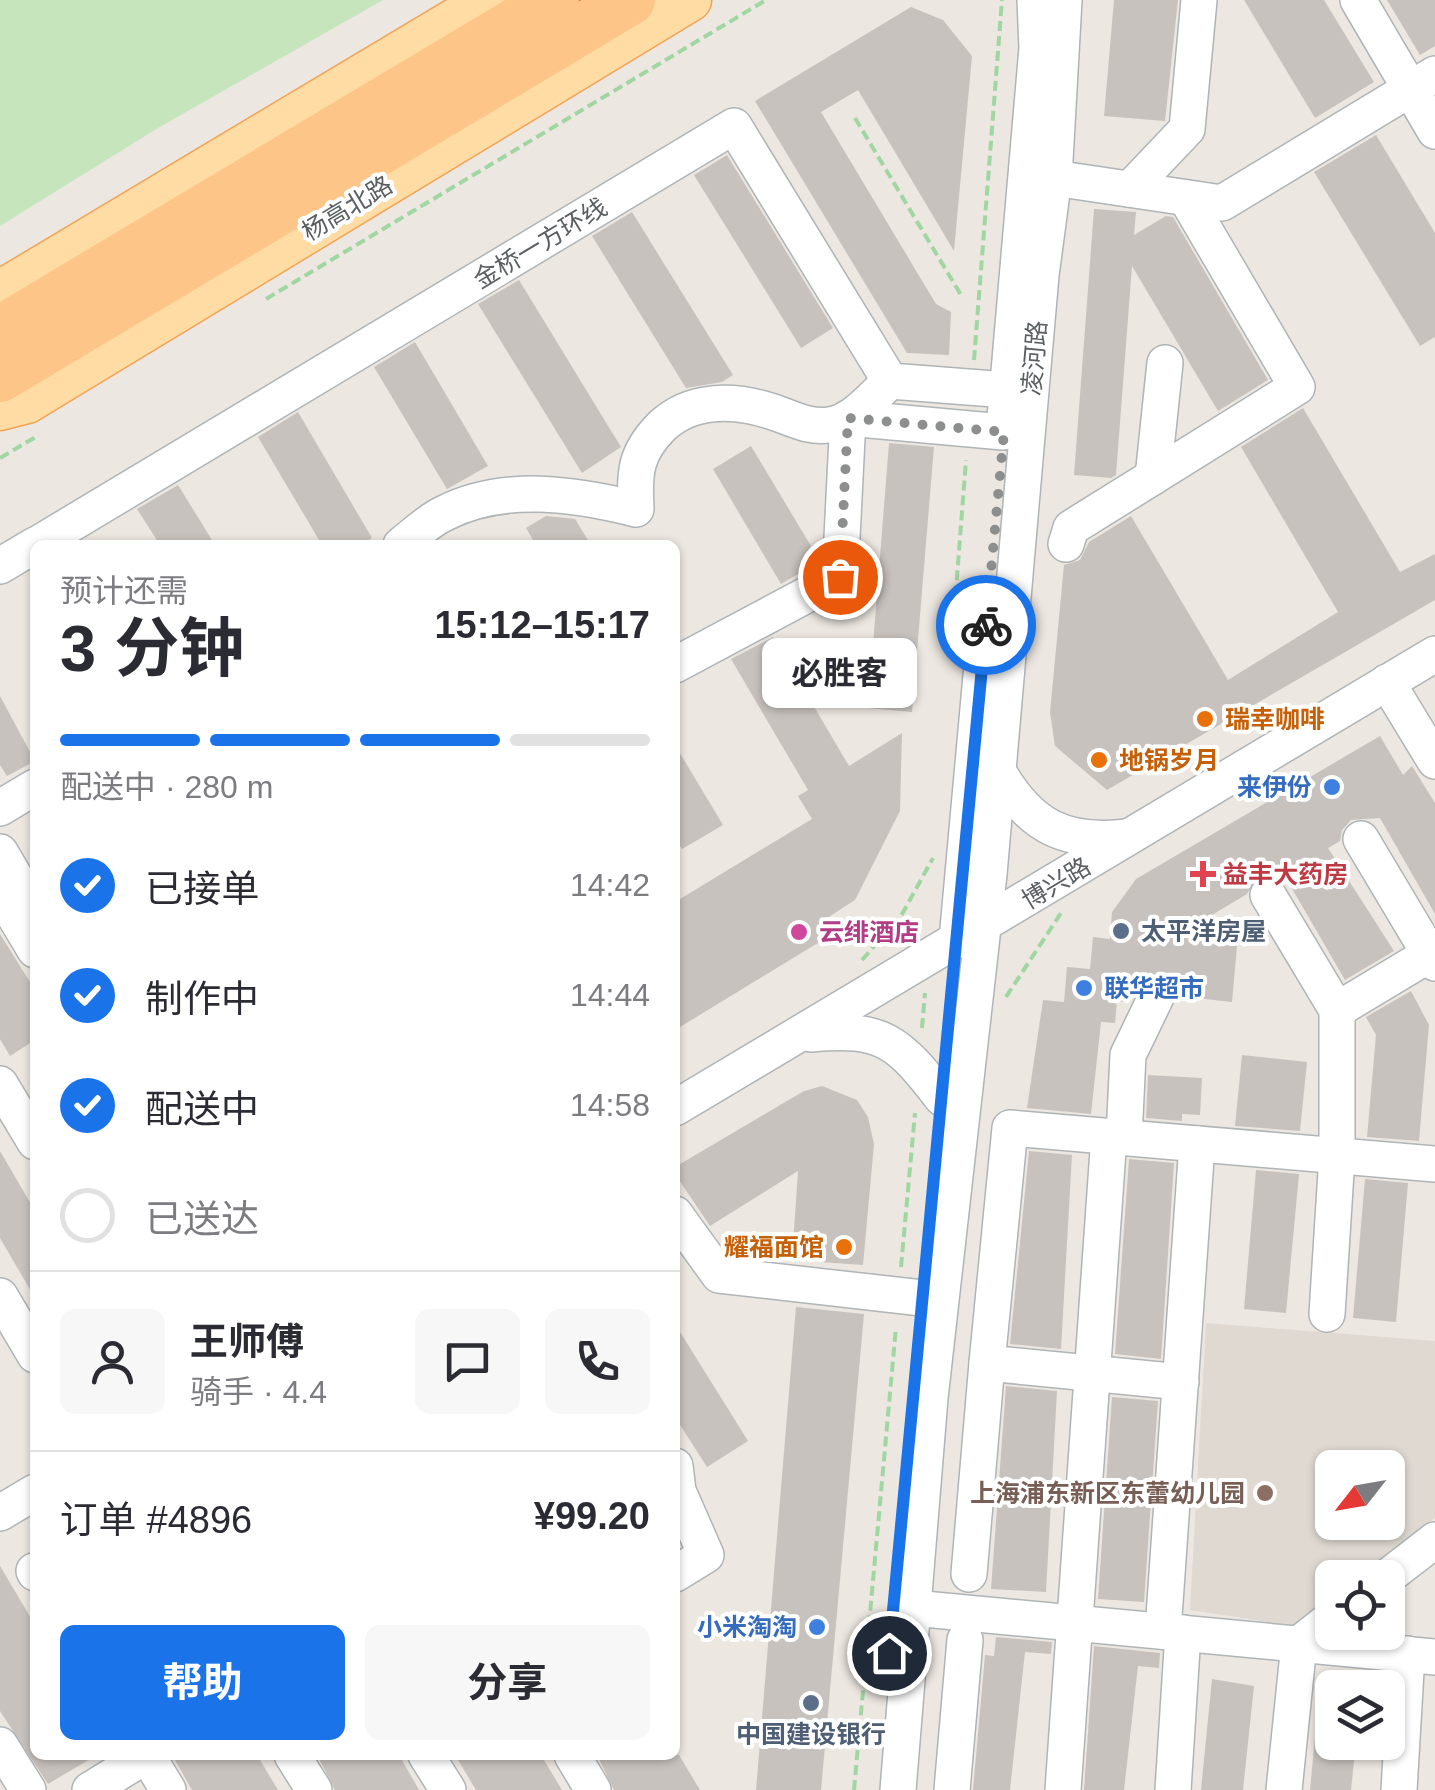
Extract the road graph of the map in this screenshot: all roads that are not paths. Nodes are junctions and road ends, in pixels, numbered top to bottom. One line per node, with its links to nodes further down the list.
1 (488, 0): 15 (main road)
2 (554, 0): 11 (highway, 杨高北路)
3 (630, 0): 11 (highway, 杨高北路)
4 (690, 0): 21 (main road, 杨高北路)
5 (1035, 0): 20 (street, 凌河路)
6 (1064, 0): 12 (street, 凌河路)
7 (1198, 0): 13 (street)
8 (1358, 0): 9 (street)
9 (1423, 82): 10 (street); 14 (street)
10 (1435, 131)
11 (365, 136): 16 (highway, 杨高北路); 18 (highway, 杨高北路)
12 (1054, 178): 13 (street); 34 (street, 凌河路)
13 (1130, 190): 14 (street)
14 (1186, 198): 24 (street)
15 (0, 292)
16 (0, 331)
17 (1164, 363): 24 (street)
18 (0, 377)
19 (890, 381): 20 (street); 22 (street); 25 (street, 金桥一方环线)
20 (1007, 390): 23 (street, 凌河路)
21 (0, 409)
22 (848, 418): 23 (street); 26 (street); 31 (street)
23 (1004, 432): 43 (street, 凌河路)
24 (1153, 477): 27 (street)
25 (43, 540)
26 (407, 540)
27 (1066, 544)
28 (30, 548): 29 (street, 金桥一方环线)
29 (0, 566)
30 (1435, 654): 32 (street, 博兴路)
31 (680, 661)
32 (1387, 682): 33 (street); 37 (street, 博兴路)
33 (1435, 761)
34 (998, 771): 37 (street); 43 (street, 凌河路)
35 (30, 789): 36 (street)
36 (0, 808)
37 (1134, 836): 43 (street, 博兴路)
38 (1361, 839): 45 (street)
39 (0, 852): 42 (street)
40 (0, 891): 44 (street)
41 (1268, 894): 47 (street)
42 (30, 903)
43 (969, 936): 48 (street, 博兴路); 49 (street, 凌河路); 72 (street, 凌河路)
44 (30, 942)
45 (1433, 956): 47 (street)
46 (1156, 997): 53 (street)
47 (1338, 1010): 55 (street)
48 (796, 1036): 49 (street); 51 (street, 博兴路)
49 (942, 1098): 59 (street, 凌河路)
50 (13, 1104): 52 (street)
51 (680, 1105)
52 (30, 1133)
53 (1116, 1137): 54 (street); 62 (street); 63 (street)
54 (1196, 1144): 55 (street); 64 (street)
55 (1337, 1156): 56 (street); 60 (street)
56 (1435, 1164)
57 (680, 1221): 59 (street)
58 (0, 1296): 61 (street)
59 (910, 1297): 91 (street, 凌河路)
60 (1327, 1314)
61 (30, 1347)
62 (988, 1363): 63 (street); 71 (street)
63 (1094, 1373): 64 (street); 73 (street)
64 (1182, 1382): 75 (street)
65 (30, 1495): 67 (street)
66 (680, 1496): 70 (street)
67 (0, 1513)
68 (1435, 1540): 69 (street)
69 (1405, 1563)
70 (680, 1571)
71 (969, 1574)
72 (913, 1608): 73 (street); 92 (street, 凌河路)
73 (1077, 1623): 75 (street); 94 (street)
74 (1315, 1631): 77 (street)
75 (1173, 1632): 77 (street); 95 (street)
76 (966, 1640): 93 (street)
77 (1299, 1644): 78 (street); 96 (street)
78 (1421, 1655): 97 (street)
79 (0, 1745): 85 (street)
80 (139, 1760): 86 (street)
81 (150, 1760): 87 (street)
82 (295, 1760): 88 (street)
83 (429, 1760): 89 (street)
84 (575, 1760): 90 (street)
85 (28, 1790)
86 (90, 1790)
87 (168, 1790)
88 (314, 1790)
89 (448, 1790)
90 (592, 1790)
91 (877, 1790)
92 (898, 1790)
93 (952, 1790)
94 (1063, 1790)
95 (1173, 1790)
96 (1284, 1790)
97 (1399, 1790)

